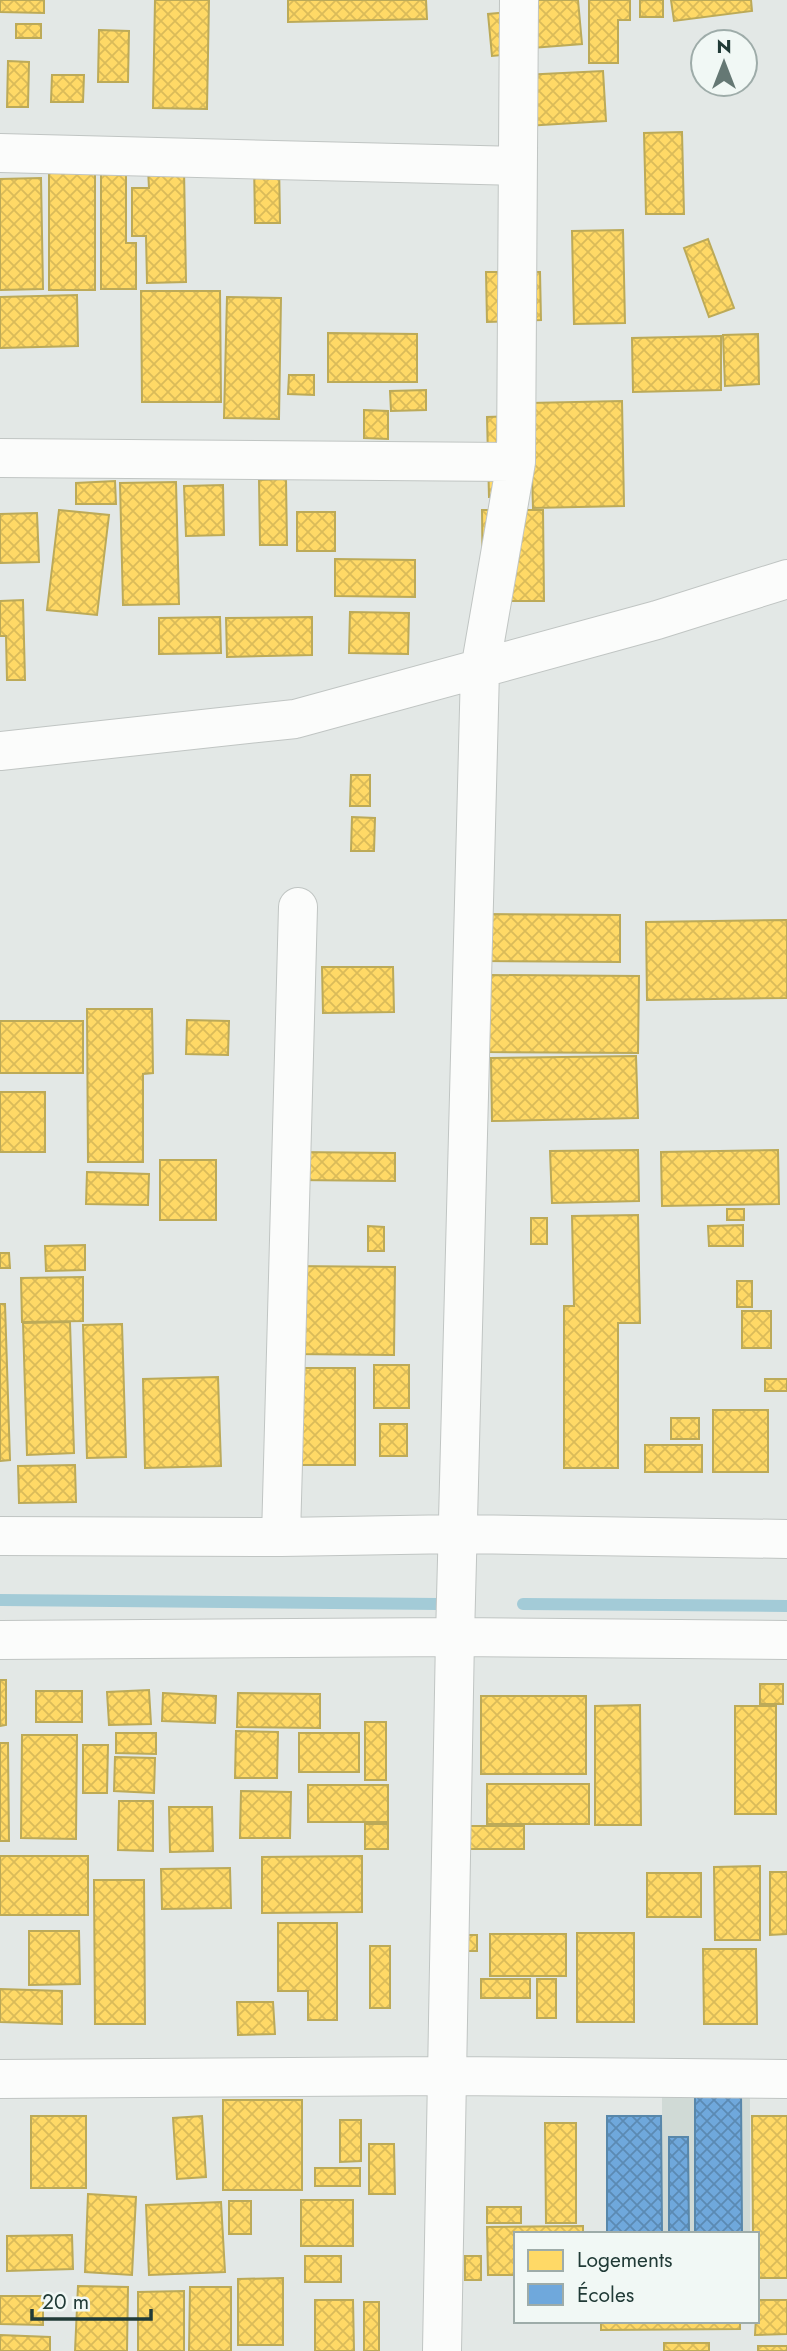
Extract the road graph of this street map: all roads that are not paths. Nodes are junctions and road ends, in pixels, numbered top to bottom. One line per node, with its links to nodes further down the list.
1 (519, 0): 3 (street)
2 (0, 153): 3 (street)
3 (517, 166): 5 (street)
4 (0, 458): 5 (street)
5 (516, 462): 7 (street)
6 (787, 579): 7 (street)
7 (480, 670): 8 (street); 10 (street)
8 (0, 751)
9 (298, 907): 12 (street)
10 (459, 1534): 12 (street); 13 (street); 14 (street)
11 (0, 1536): 12 (street)
12 (281, 1537)
13 (787, 1539)
14 (456, 1637): 15 (street); 16 (street); 17 (street)
15 (0, 1640)
16 (787, 1640)
17 (446, 2076): 18 (street); 19 (street); 20 (street)
18 (0, 2079)
19 (787, 2079)
20 (442, 2351)

